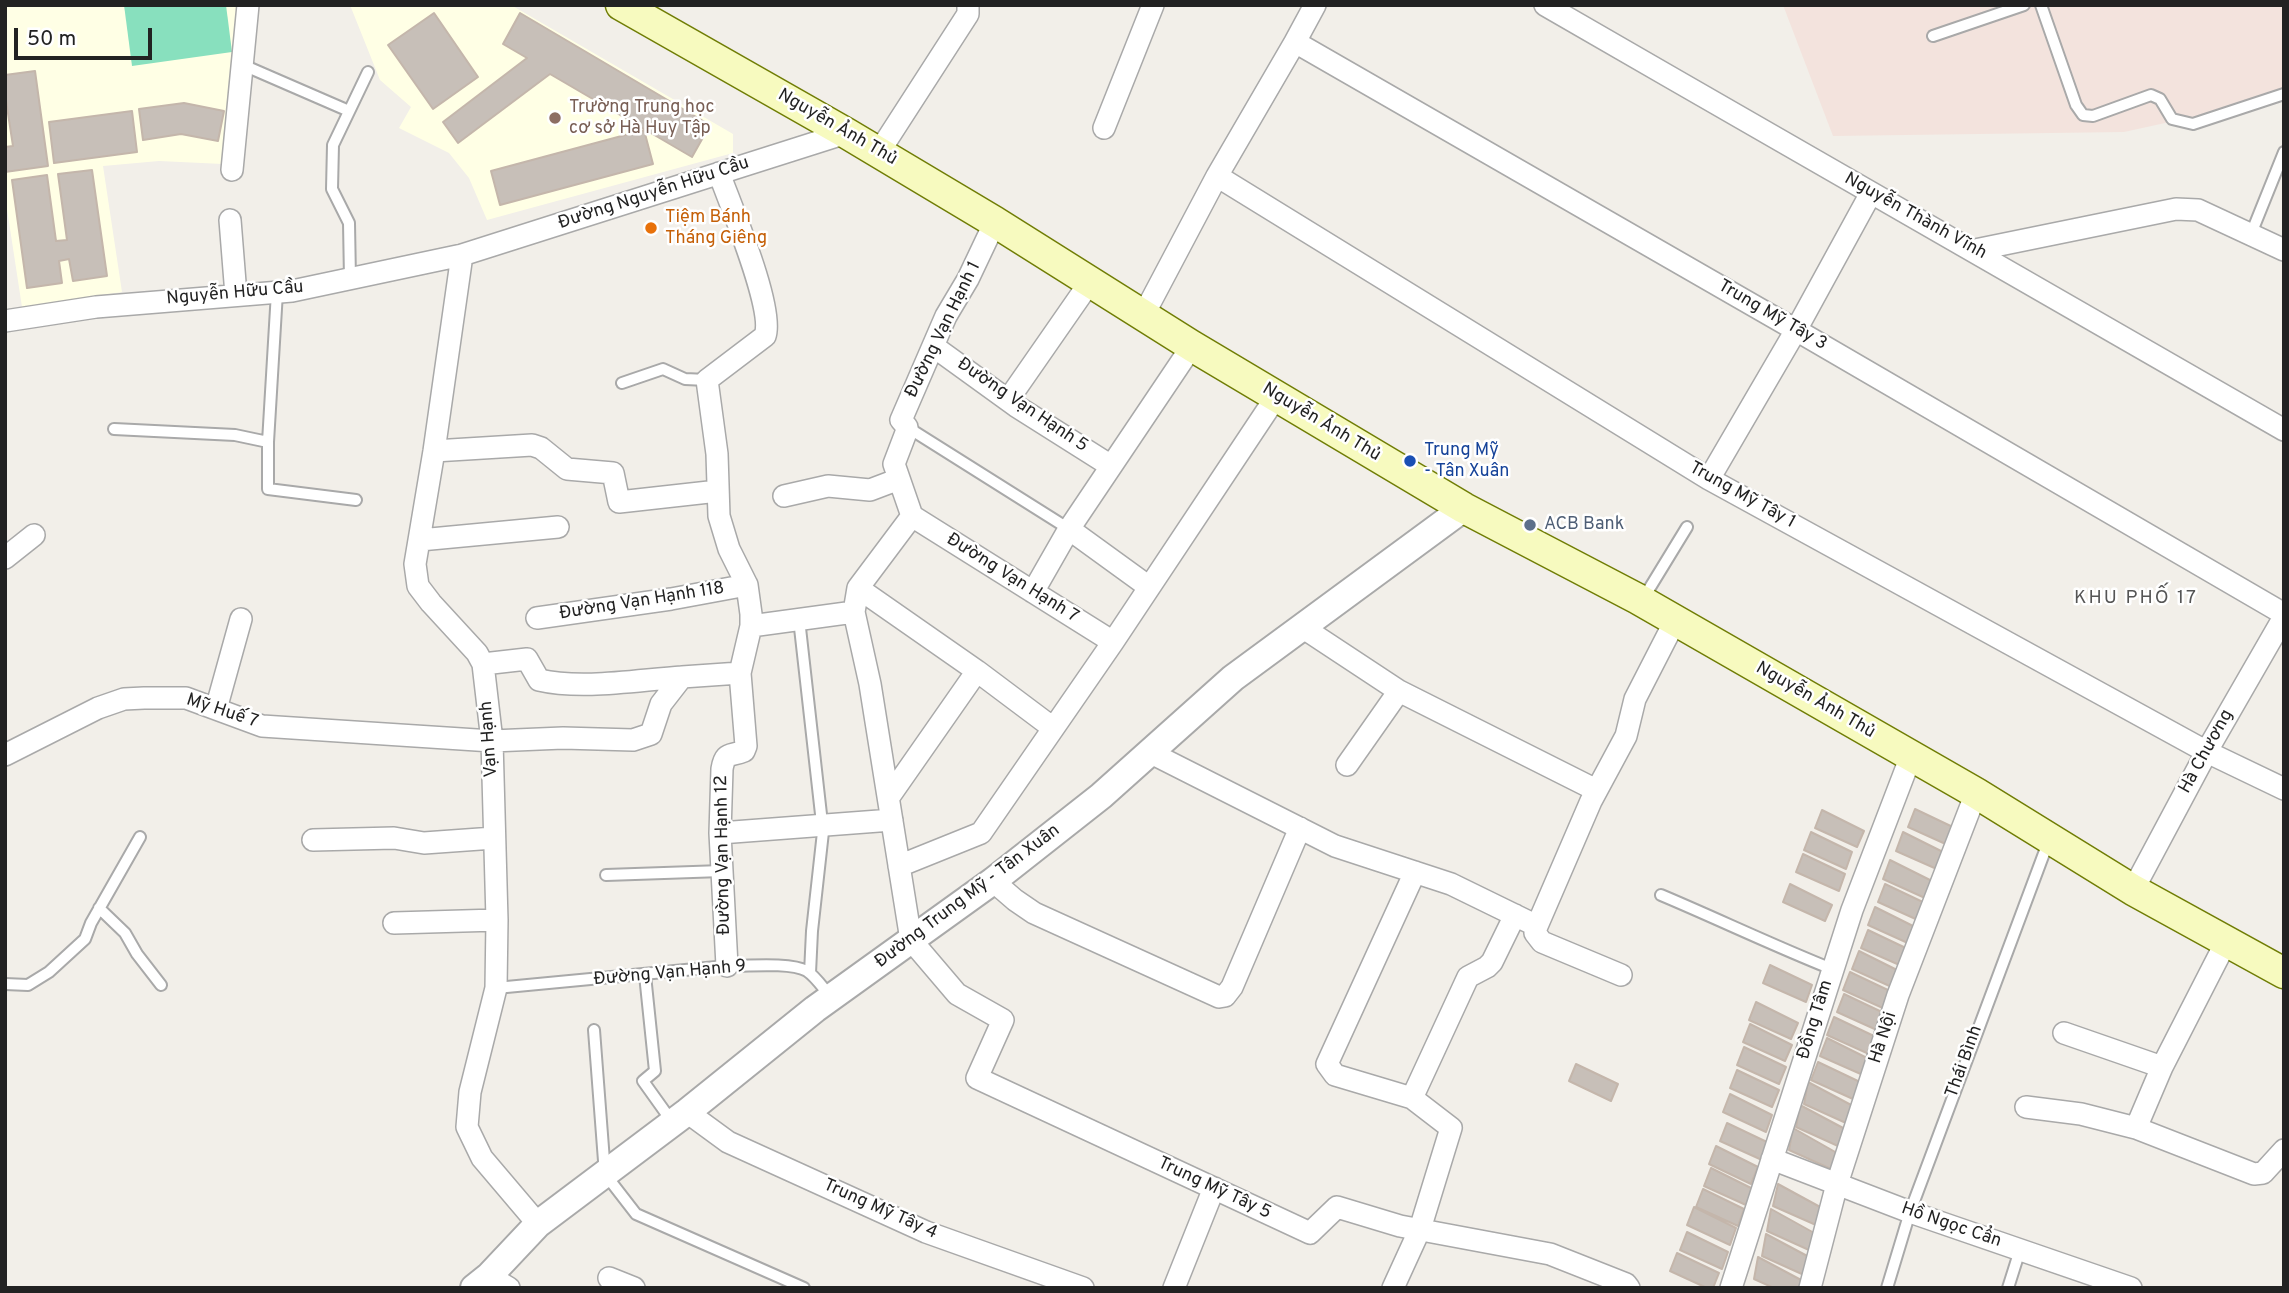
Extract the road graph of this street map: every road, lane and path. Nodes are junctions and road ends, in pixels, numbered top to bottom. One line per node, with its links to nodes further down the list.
1 (248, 5): 11 (street)
2 (621, 5): 16 (main road, Nguyễn Ảnh Thủ)
3 (968, 5): 17 (street)
4 (1153, 5): 15 (street)
5 (1545, 5): 22 (street, Nguyễn Thành Vĩnh)
6 (2024, 5): 9 (lane)
7 (2041, 5): 13 (lane)
8 (1307, 8): 10 (street)
9 (1933, 36)
10 (1295, 42): 21 (street); 35 (street, Trung Mỹ Tây 3)
11 (243, 65): 14 (lane); 19 (street)
12 (368, 72): 14 (lane)
13 (2284, 94)
14 (349, 111): 29 (lane)
15 (1104, 128)
16 (846, 133): 17 (main road, Nguyễn Ảnh Thủ); 20 (street, Đường Nguyễn Hữu Cầu)
17 (879, 152): 24 (main road, Nguyễn Ảnh Thủ)
18 (2284, 152): 25 (lane)
19 (232, 170)
20 (719, 173): 28 (street, Đường Nguyễn Hữu Cầu); 38 (street)
21 (1217, 176): 33 (street); 49 (street, Trung Mỹ Tây 1)
22 (1871, 194): 26 (street, Nguyễn Thành Vĩnh); 35 (street)
23 (230, 220): 32 (street)
24 (995, 222): 30 (main road, Nguyễn Ảnh Thủ); 36 (street, Đường Vạn Hạnh 1)
25 (2251, 234): 26 (street); 27 (street)
26 (1975, 250): 44 (street, Nguyễn Thành Vĩnh)
27 (2284, 250)
28 (462, 255): 29 (street, Nguyễn Hữu Cầu); 46 (street)
29 (350, 279): 31 (street, Nguyễn Hữu Cầu)
30 (1090, 282): 33 (main road, Nguyễn Ảnh Thủ); 41 (street)
31 (277, 292): 32 (street, Nguyễn Hữu Cầu); 45 (lane)
32 (236, 295): 34 (street, Nguyễn Hữu Cầu)
33 (1143, 316): 37 (main road, Nguyễn Ảnh Thủ)
34 (5, 321)
35 (1796, 330): 49 (street); 67 (street, Trung Mỹ Tây 3)
36 (933, 346): 41 (street, Đường Vạn Hạnh 5); 42 (street, Đường Vạn Hạnh 1)
37 (1192, 346): 40 (main road, Nguyễn Ảnh Thủ); 47 (street)
38 (707, 380): 39 (lane); 50 (street, Đường Vạn Hạnh 12)
39 (622, 383)
40 (1276, 397): 53 (main road, Nguyễn Ảnh Thủ); 62 (street)
41 (1008, 400): 47 (street, Đường Vạn Hạnh 5)
42 (907, 427): 48 (street, Đường Vạn Hạnh 1); 57 (lane)
43 (114, 429): 45 (lane)
44 (2284, 430)
45 (268, 442): 52 (lane)
46 (435, 451): 50 (street); 59 (street)
47 (1111, 466): 57 (street)
48 (899, 479): 51 (street); 54 (street, Đường Vạn Hạnh 1)
49 (1709, 479): 84 (street, Trung Mỹ Tây 1)
50 (718, 491): 61 (street, Đường Vạn Hạnh 12)
51 (784, 496)
52 (356, 500)
53 (1464, 508): 65 (main road, Nguyễn Ảnh Thủ); 73 (street, Đường Trung Mỹ - Tân Xuân)
54 (912, 516): 63 (street); 64 (street, Đường Vạn Hạnh 7)
55 (558, 527): 59 (street)
56 (1687, 527): 65 (lane)
57 (1069, 529): 62 (street); 64 (street)
58 (34, 535): 60 (street)
59 (419, 541): 75 (street)
60 (5, 558)
61 (747, 585): 68 (street, Đường Vạn Hạnh 118); 72 (street, Đường Vạn Hạnh 12)
62 (1149, 587): 74 (street)
63 (858, 588): 66 (street); 76 (street)
64 (1033, 592): 74 (street, Đường Vạn Hạnh 7)
65 (1641, 601): 71 (main road, Nguyễn Ảnh Thủ)
66 (854, 612): 70 (street); 91 (street)
67 (2284, 615): 84 (street, Hà Chương)
68 (537, 618)
69 (241, 619): 80 (street)
70 (799, 619): 72 (street); 93 (lane)
71 (1675, 621): 86 (main road, Nguyễn Ảnh Thủ); 89 (street)
72 (751, 626): 77 (street, Đường Vạn Hạnh 12)
73 (1301, 627): 79 (street); 83 (street, Đường Trung Mỹ - Tân Xuân)
74 (1112, 642): 81 (street)
75 (483, 664): 78 (street); 82 (street, Vạn Hạnh)
76 (977, 671): 81 (street); 91 (street)
77 (740, 673): 78 (street); 95 (street, Đường Vạn Hạnh 12)
78 (682, 677): 82 (street, Mỹ Huế 7)
79 (1399, 691): 87 (street); 89 (street)
80 (216, 709): 82 (street, Mỹ Huế 7); 85 (street, Mỹ Huế 7)
81 (1053, 728): 100 (street)
82 (492, 741): 97 (street, Vạn Hạnh)
83 (1151, 752): 94 (street); 104 (street, Đường Trung Mỹ - Tân Xuân)
84 (2207, 752): 88 (street, Trung Mỹ Tây 1); 105 (street, Hà Chương)
85 (5, 755)
86 (1911, 756): 90 (main road, Nguyễn Ảnh Thủ); 115 (street, Đồng Tâm)
87 (1347, 765)
88 (2284, 789)
89 (1596, 790): 111 (street)
90 (1976, 793): 98 (main road, Nguyễn Ảnh Thủ); 134 (street, Hà Nội)
91 (889, 797): 92 (street)
92 (892, 820): 93 (street); 100 (street)
93 (822, 826): 95 (street); 116 (lane)
94 (1300, 828): 102 (street); 104 (street)
95 (720, 833): 101 (street, Đường Vạn Hạnh 12)
96 (140, 837): 107 (lane)
97 (494, 838): 99 (street); 109 (street, Vạn Hạnh)
98 (2049, 839): 105 (main road, Nguyễn Ảnh Thủ); 136 (lane, Thái Bình)
99 (313, 841)
100 (899, 866): 112 (street)
101 (722, 871): 103 (lane); 114 (street, Đường Vạn Hạnh 12)
102 (1415, 872): 108 (street); 127 (street)
103 (606, 875)
104 (993, 881): 112 (street, Đường Trung Mỹ - Tân Xuân)
105 (2133, 890): 113 (main road, Nguyễn Ảnh Thủ)
106 (1661, 895): 115 (lane)
107 (99, 908): 120 (lane); 121 (lane)
108 (1515, 915): 111 (street); 127 (street)
109 (497, 920): 110 (street); 122 (street, Vạn Hạnh)
110 (394, 923)
111 (1537, 926): 119 (street)
112 (911, 940): 123 (street, Đường Trung Mỹ - Tân Xuân); 135 (street, Trung Mỹ Tây 5)
113 (2226, 942): 117 (main road, Nguyễn Ảnh Thủ); 126 (street)
114 (727, 966): 116 (lane, Đường Vạn Hạnh 9); 118 (lane, Đường Vạn Hạnh 9)
115 (1832, 969): 132 (street, Đồng Tâm)
116 (810, 973): 123 (lane)
117 (2284, 973)
118 (645, 975): 122 (lane, Đường Vạn Hạnh 9); 129 (lane)
119 (1621, 975)
120 (5, 984)
121 (161, 985)
122 (496, 989): 137 (street, Vạn Hạnh)
123 (831, 998): 129 (street, Đường Trung Mỹ - Tân Xuân)
124 (593, 1030): 133 (lane)
125 (2064, 1033): 126 (street)
126 (2162, 1067): 130 (street)
127 (1412, 1098): 138 (street)
128 (2026, 1107): 130 (street)
129 (680, 1117): 133 (street, Đường Trung Mỹ - Tân Xuân); 144 (street, Trung Mỹ Tây 4)
130 (2136, 1128): 131 (street)
131 (2284, 1150)
132 (1772, 1159): 134 (street, Hồ Ngọc Cẩn); 148 (street, Đồng Tâm)
133 (605, 1174): 137 (street, Đường Trung Mỹ - Tân Xuân); 143 (lane)
134 (1837, 1184): 136 (street, Hồ Ngọc Cẩn); 149 (street, Hà Nội)
135 (1214, 1188): 138 (street, Trung Mỹ Tây 5); 145 (street)
136 (1910, 1212): 139 (street, Hồ Ngọc Cẩn); 150 (lane, Thái Bình)
137 (538, 1224): 141 (street, Đường Trung Mỹ - Tân Xuân)
138 (1420, 1229): 146 (street); 147 (street, Trung Mỹ Tây 5)
139 (2021, 1250): 151 (lane); 152 (street, Hồ Ngọc Cẩn)
140 (609, 1278): 142 (street)
141 (491, 1284)
142 (634, 1288)
143 (804, 1288)
144 (1083, 1288)
145 (1174, 1288)
146 (1394, 1288)
147 (1629, 1288)
148 (1731, 1288)
149 (1810, 1288)
150 (1887, 1288)
151 (2008, 1288)
152 (2131, 1288)

